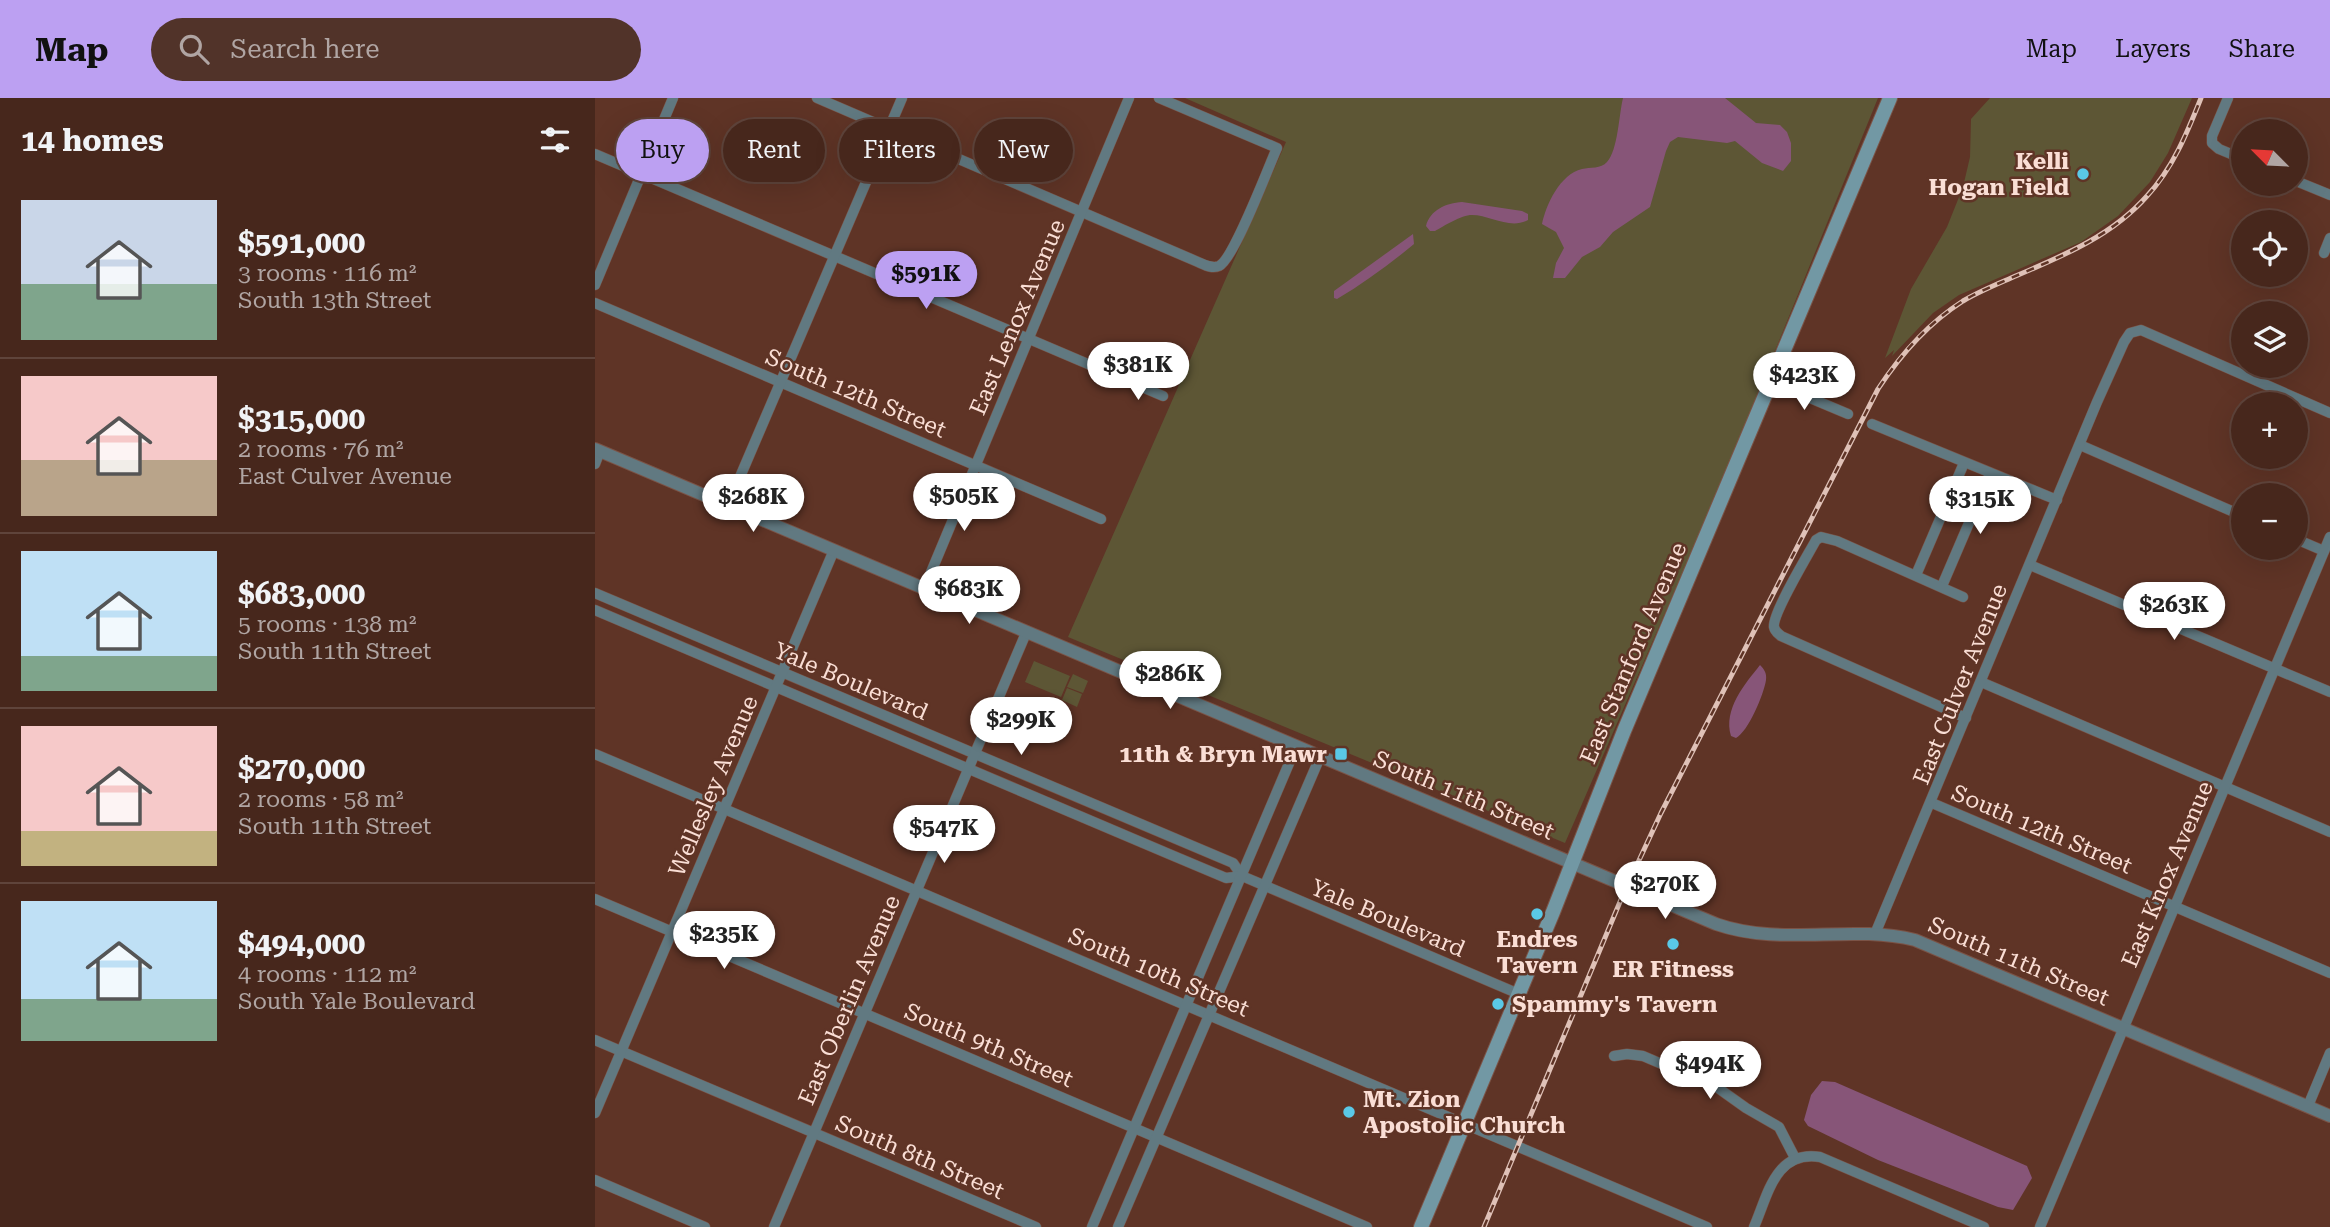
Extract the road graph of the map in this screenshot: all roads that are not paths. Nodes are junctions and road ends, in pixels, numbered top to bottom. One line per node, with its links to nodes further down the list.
1 (673, 98): 8 (street)
2 (817, 98): 9 (street)
3 (902, 98): 10 (street)
4 (1129, 98): 20 (street, East Lenox Avenue)
5 (1159, 98): 20 (street)
6 (1890, 98): 27 (main road, East Stanford Avenue)
7 (2228, 98): 11 (street)
8 (664, 119)
9 (865, 119)
10 (893, 119)
11 (2231, 154)
12 (595, 155): 14 (street)
13 (960, 159): 20 (street)
14 (616, 164)
15 (638, 182): 24 (street)
16 (658, 182): 23 (street)
17 (866, 182): 23 (street)
18 (2308, 186): 19 (street)
19 (2330, 195)
20 (1082, 211): 26 (street, East Lenox Avenue)
21 (2330, 238): 22 (street)
22 (2324, 253)
23 (836, 257): 26 (street); 28 (street)
24 (595, 285)
25 (595, 303): 28 (street, South 12th Street)
26 (1028, 338): 29 (street); 36 (street, East Lenox Avenue)
27 (1772, 382): 31 (street); 69 (main road, East Stanford Avenue)
28 (782, 383): 36 (street, South 12th Street); 39 (street)
29 (1163, 396)
30 (2330, 412): 33 (street, East Culver Avenue)
31 (1848, 414)
32 (1872, 424): 35 (street)
33 (2080, 445): 38 (street, East Culver Avenue); 40 (street)
34 (597, 454): 39 (street, South 11th Street)
35 (1963, 463): 37 (street); 47 (street)
36 (976, 464): 41 (street, South 12th Street); 49 (street, East Lenox Avenue)
37 (1990, 474): 38 (street); 48 (street)
38 (2057, 500): 46 (street, East Culver Avenue)
39 (728, 505): 44 (street, South 11th Street)
40 (2231, 511)
41 (1101, 519)
42 (2330, 537): 45 (street, East Knox Avenue)
43 (2308, 544): 45 (street)
44 (834, 550): 49 (street, South 11th Street); 55 (street, Wellesley Avenue)
45 (2324, 551): 54 (street, East Knox Avenue)
46 (2029, 565): 54 (street); 56 (street, East Culver Avenue)
47 (1916, 575): 48 (street); 59 (street)
48 (1942, 586): 51 (street)
49 (924, 589): 53 (street, South 11th Street)
50 (595, 593): 55 (street, Yale Boulevard)
51 (1963, 597)
52 (595, 610): 57 (street, Yale Boulevard)
53 (1026, 633): 60 (street, South 11th Street); 62 (street, East Oberlin Avenue)
54 (2274, 668): 58 (street); 65 (street, East Knox Avenue)
55 (782, 672): 57 (street, Wellesley Avenue); 62 (street, Yale Boulevard)
56 (1981, 682): 59 (street, East Culver Avenue); 65 (street)
57 (776, 687): 64 (street, Yale Boulevard); 67 (street, Wellesley Avenue)
58 (2330, 692)
59 (1966, 718): 66 (street, East Culver Avenue)
60 (1296, 747): 63 (street, South 11th Street); 70 (street)
61 (595, 754): 67 (street, South 10th Street)
62 (975, 754): 64 (street, East Oberlin Avenue); 70 (street, Yale Boulevard)
63 (1320, 757): 69 (street, South 11th Street); 71 (street)
64 (968, 769): 70 (street, Yale Boulevard); 72 (street, East Oberlin Avenue)
65 (2224, 787): 68 (street); 74 (street, East Knox Avenue)
66 (1932, 803): 74 (street, South 12th Street); 76 (street, East Culver Avenue)
67 (724, 808): 72 (street, South 10th Street); 75 (street, Wellesley Avenue)
68 (2330, 832)
69 (1572, 864): 76 (street, South 11th Street); 78 (main road, East Stanford Avenue)
70 (1242, 876): 71 (street, Yale Boulevard); 79 (street)
71 (1264, 886): 78 (street, Yale Boulevard); 81 (street)
72 (917, 890): 79 (street, South 10th Street); 80 (street, East Oberlin Avenue)
73 (595, 900): 75 (street, South 9th Street)
74 (2174, 907): 77 (street, South 12th Street); 82 (street, East Knox Avenue)
75 (672, 932): 80 (street, South 9th Street); 84 (street, Wellesley Avenue)
76 (1875, 934): 82 (street, South 11th Street)
77 (2330, 973)
78 (1519, 994): 90 (main road, East Stanford Avenue)
79 (1187, 1004): 81 (street, South 10th Street); 91 (street)
80 (865, 1014): 91 (street, South 9th Street); 92 (street, East Oberlin Avenue)
81 (1209, 1014): 90 (street, South 10th Street); 93 (street)
82 (2125, 1028): 87 (street, South 11th Street); 106 (street, East Knox Avenue)
83 (595, 1040): 84 (street, South 8th Street)
84 (622, 1051): 88 (street, Wellesley Avenue); 92 (street, South 8th Street)
85 (2330, 1053): 87 (street)
86 (1614, 1056): 94 (street)
87 (2308, 1106): 89 (street, South 11th Street)
88 (595, 1113)
89 (2330, 1116)
90 (1465, 1124): 102 (main road, East Stanford Avenue); 103 (street, South 10th Street)
91 (1135, 1128): 93 (street, South 9th Street); 99 (street)
92 (814, 1133): 97 (street, East Oberlin Avenue); 98 (street, South 8th Street)
93 (1156, 1138): 100 (street); 101 (street, South 9th Street)
94 (1795, 1158): 104 (street); 105 (street)
95 (595, 1180): 96 (street)
96 (705, 1227)
97 (774, 1227)
98 (1036, 1227)
99 (1092, 1227)
100 (1118, 1227)
101 (1367, 1227)
102 (1421, 1227)
103 (1706, 1227)
104 (1754, 1227)
105 (1984, 1227)
106 (2040, 1227)

